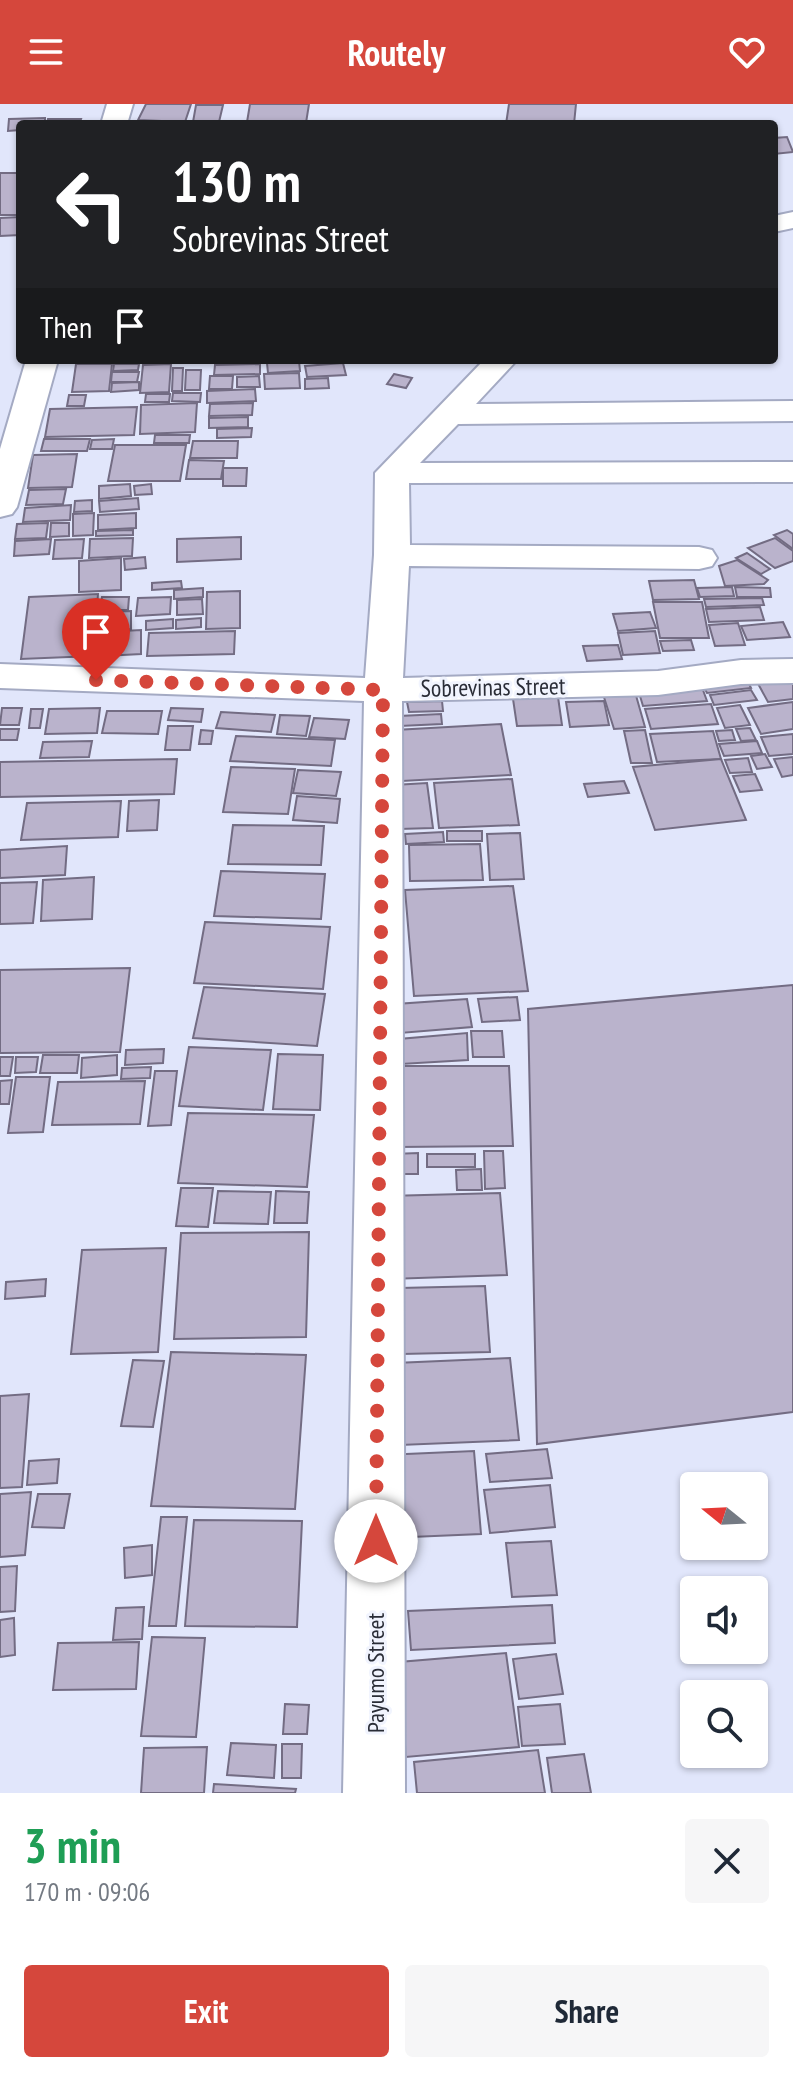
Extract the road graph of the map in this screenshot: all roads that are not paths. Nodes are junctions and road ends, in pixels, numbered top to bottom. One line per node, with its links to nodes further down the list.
1 (41, 364): 7 (street)
2 (497, 364): 4 (street)
3 (793, 411): 4 (street)
4 (450, 414): 6 (street)
5 (793, 472): 6 (street)
6 (392, 473): 8 (street, Payumo Street)
7 (0, 507)
8 (392, 555): 9 (street); 12 (street, Payumo Street)
9 (699, 558)
10 (793, 671): 12 (street, Sobrevinas Street)
11 (0, 676): 12 (street, Sobrevinas Street)
12 (383, 690): 13 (street, Payumo Street)
13 (374, 1793)

